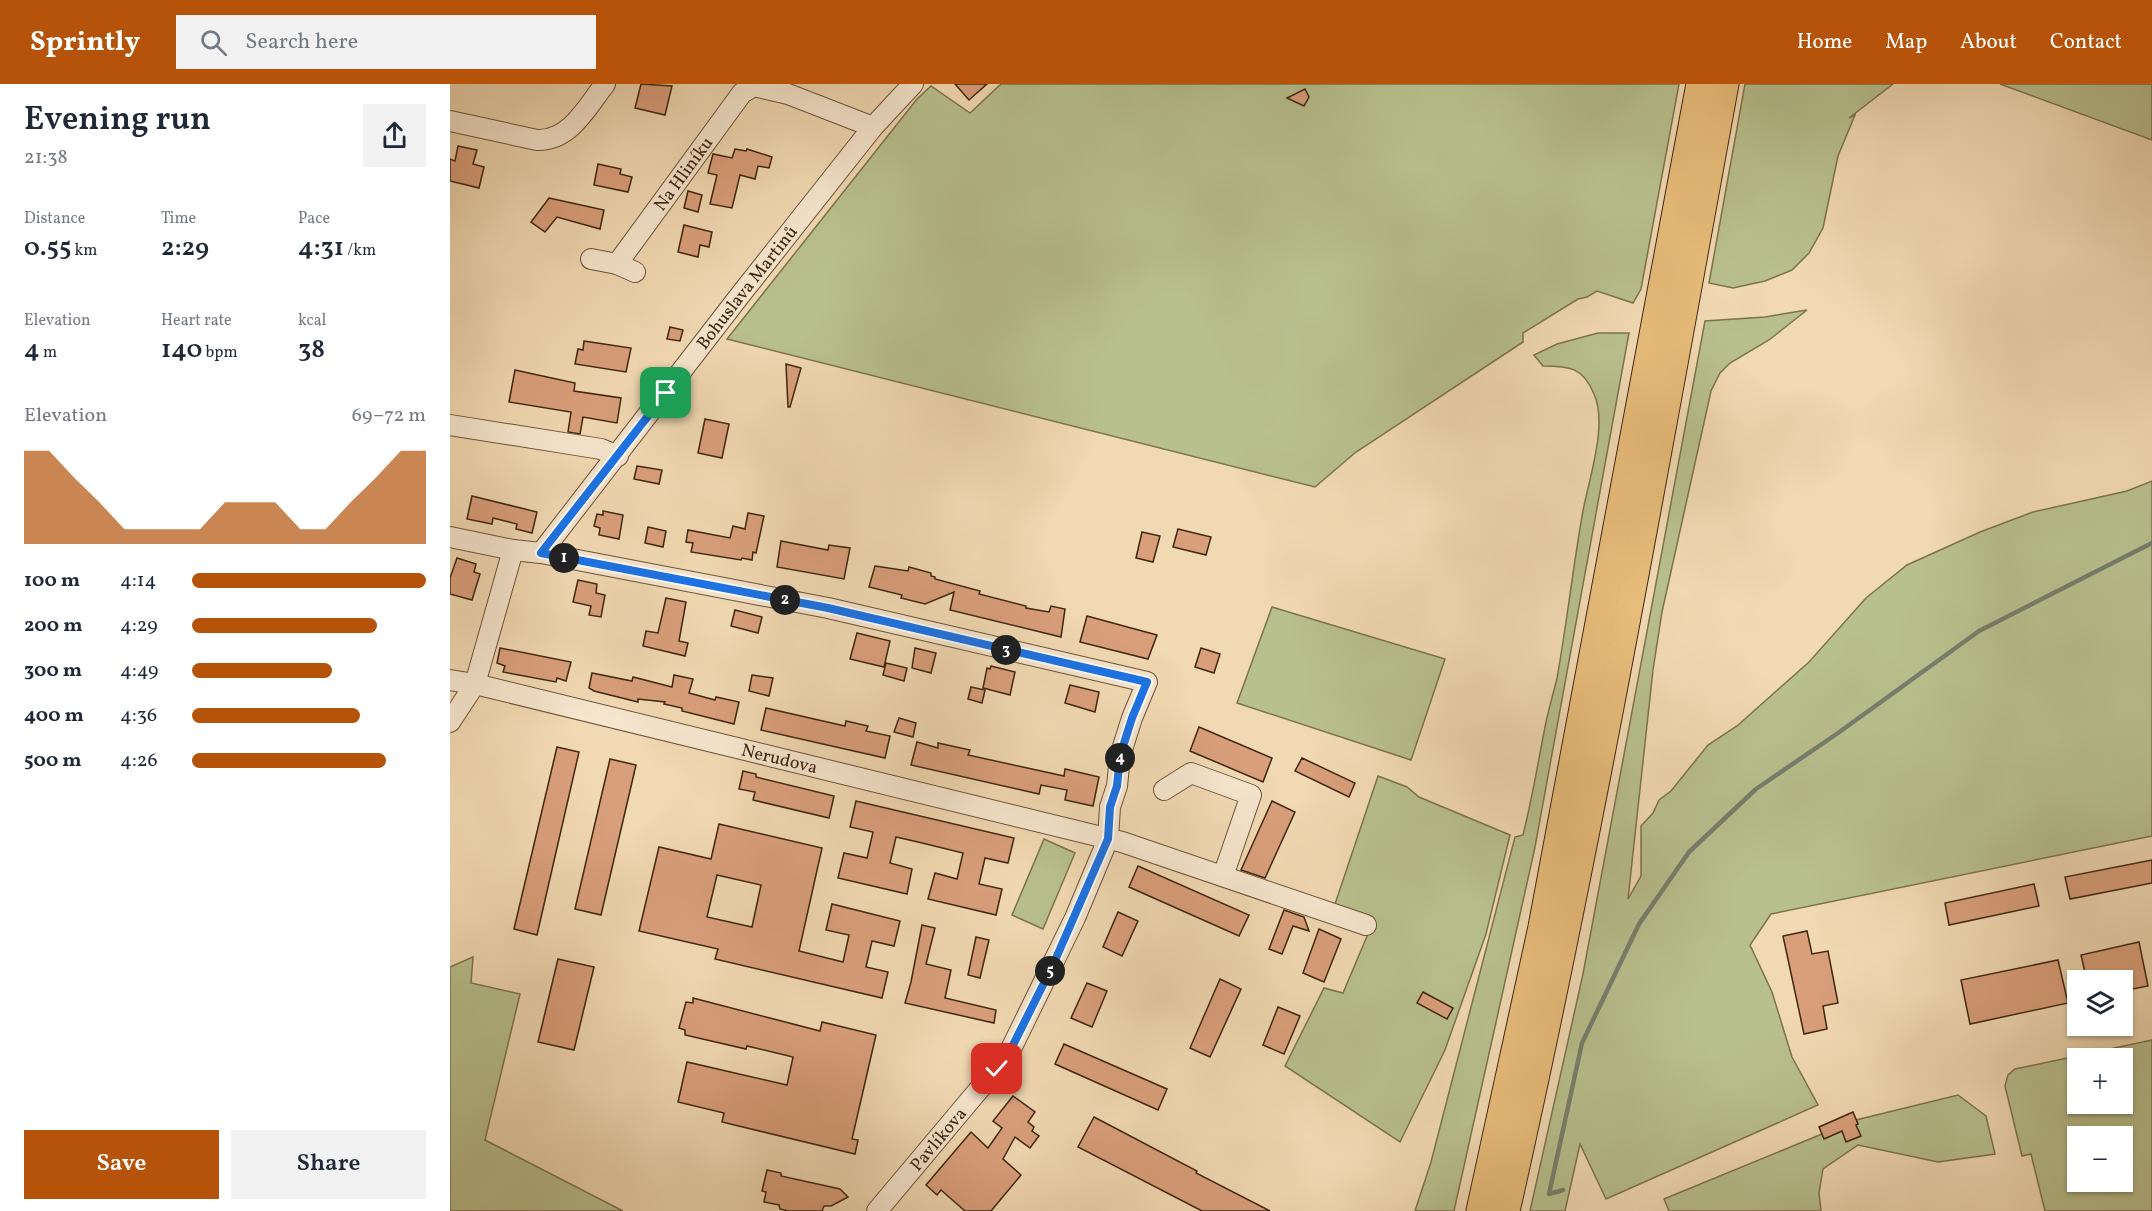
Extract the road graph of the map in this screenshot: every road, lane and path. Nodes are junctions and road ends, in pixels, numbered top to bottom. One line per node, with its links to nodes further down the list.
1 (605, 84): 6 (street)
2 (913, 84): 7 (street, Bohuslava Martinů)
3 (1700, 84): 24 (highway)
4 (1725, 84): 25 (highway)
5 (751, 85): 7 (street, Na Hliníku); 9 (street, Na Hliníku)
6 (450, 121)
7 (873, 127): 12 (street, Bohuslava Martinů)
8 (591, 259): 9 (street)
9 (617, 264): 10 (street)
10 (635, 273)
11 (450, 425): 12 (street)
12 (618, 456): 15 (street, Bohuslava Martinů)
13 (450, 537): 14 (street)
14 (513, 550): 15 (street); 17 (street)
15 (541, 553): 20 (street, Pavlíkova)
16 (450, 680): 17 (street, Nerudova)
17 (475, 684): 18 (street); 20 (street, Nerudova)
18 (450, 722)
19 (1164, 790): 21 (street)
20 (1108, 839): 21 (street); 23 (street, Pavlíkova)
21 (1223, 876): 22 (street)
22 (1366, 925)
23 (877, 1211)
24 (1480, 1211)
25 (1506, 1211)

